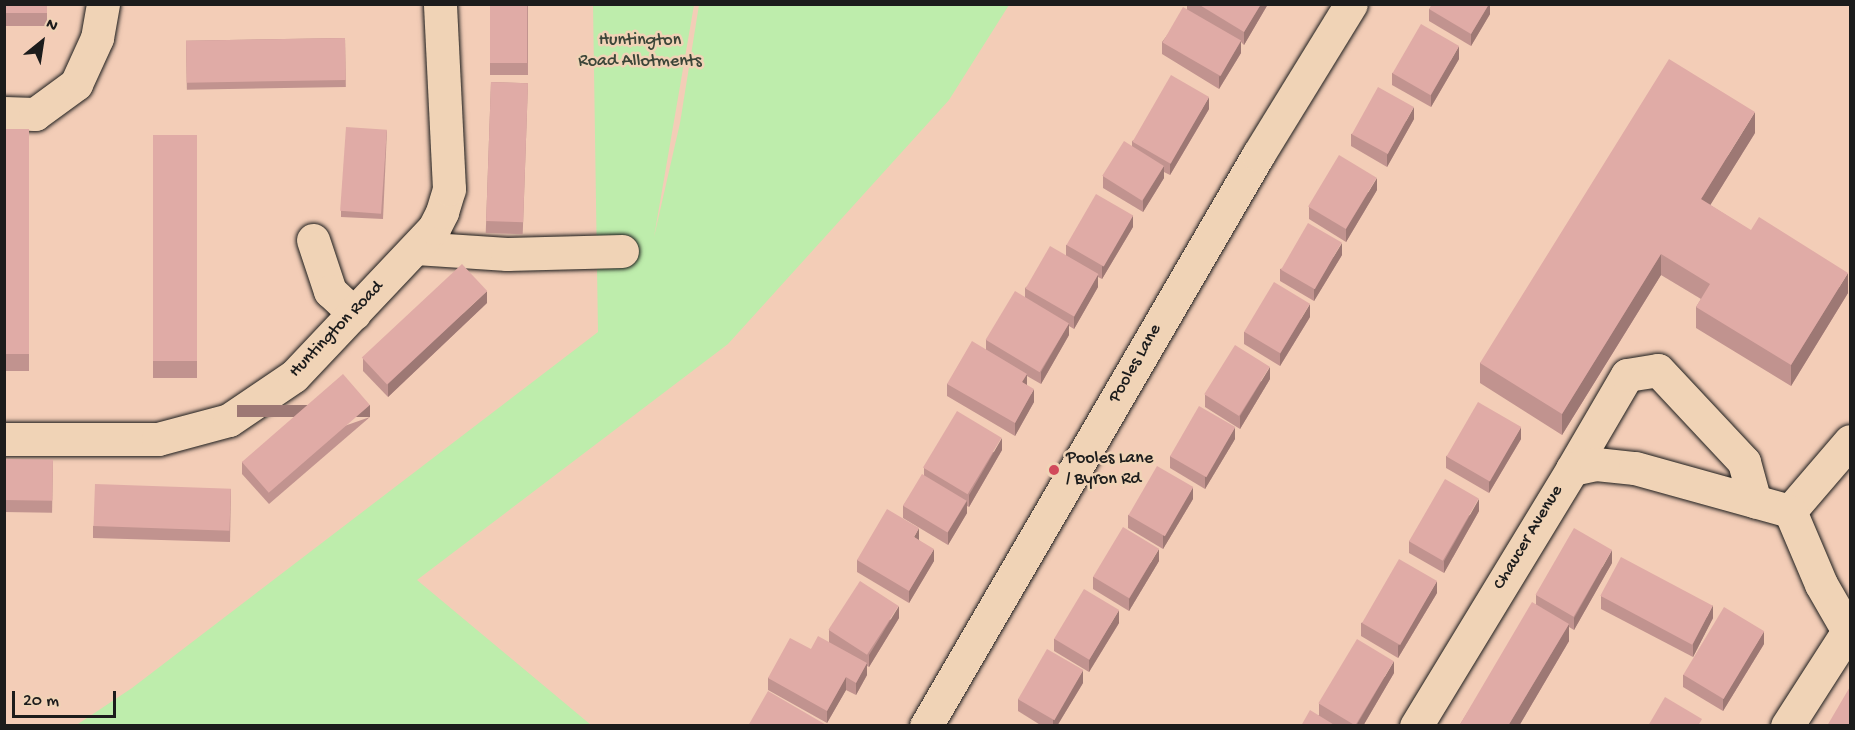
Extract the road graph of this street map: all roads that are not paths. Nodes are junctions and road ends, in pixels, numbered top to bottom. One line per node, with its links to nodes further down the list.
1 (103, 4): 4 (street)
2 (440, 4): 6 (street, Huntington Road)
3 (1351, 4): 15 (street, Pooles Lane)
4 (4, 113)
5 (313, 240): 8 (street)
6 (416, 248): 7 (street); 8 (street, Huntington Road)
7 (622, 251)
8 (354, 313): 9 (street, Huntington Road)
9 (4, 440)
10 (1851, 441): 13 (street)
11 (1572, 469): 12 (street, Chaucer Avenue); 12 (street); 16 (street, Chaucer Avenue)
12 (1755, 502): 13 (street, Chaucer Avenue)
13 (1790, 511): 14 (street)
14 (1849, 631): 17 (street)
15 (926, 726)
16 (1416, 726)
17 (1787, 726)

